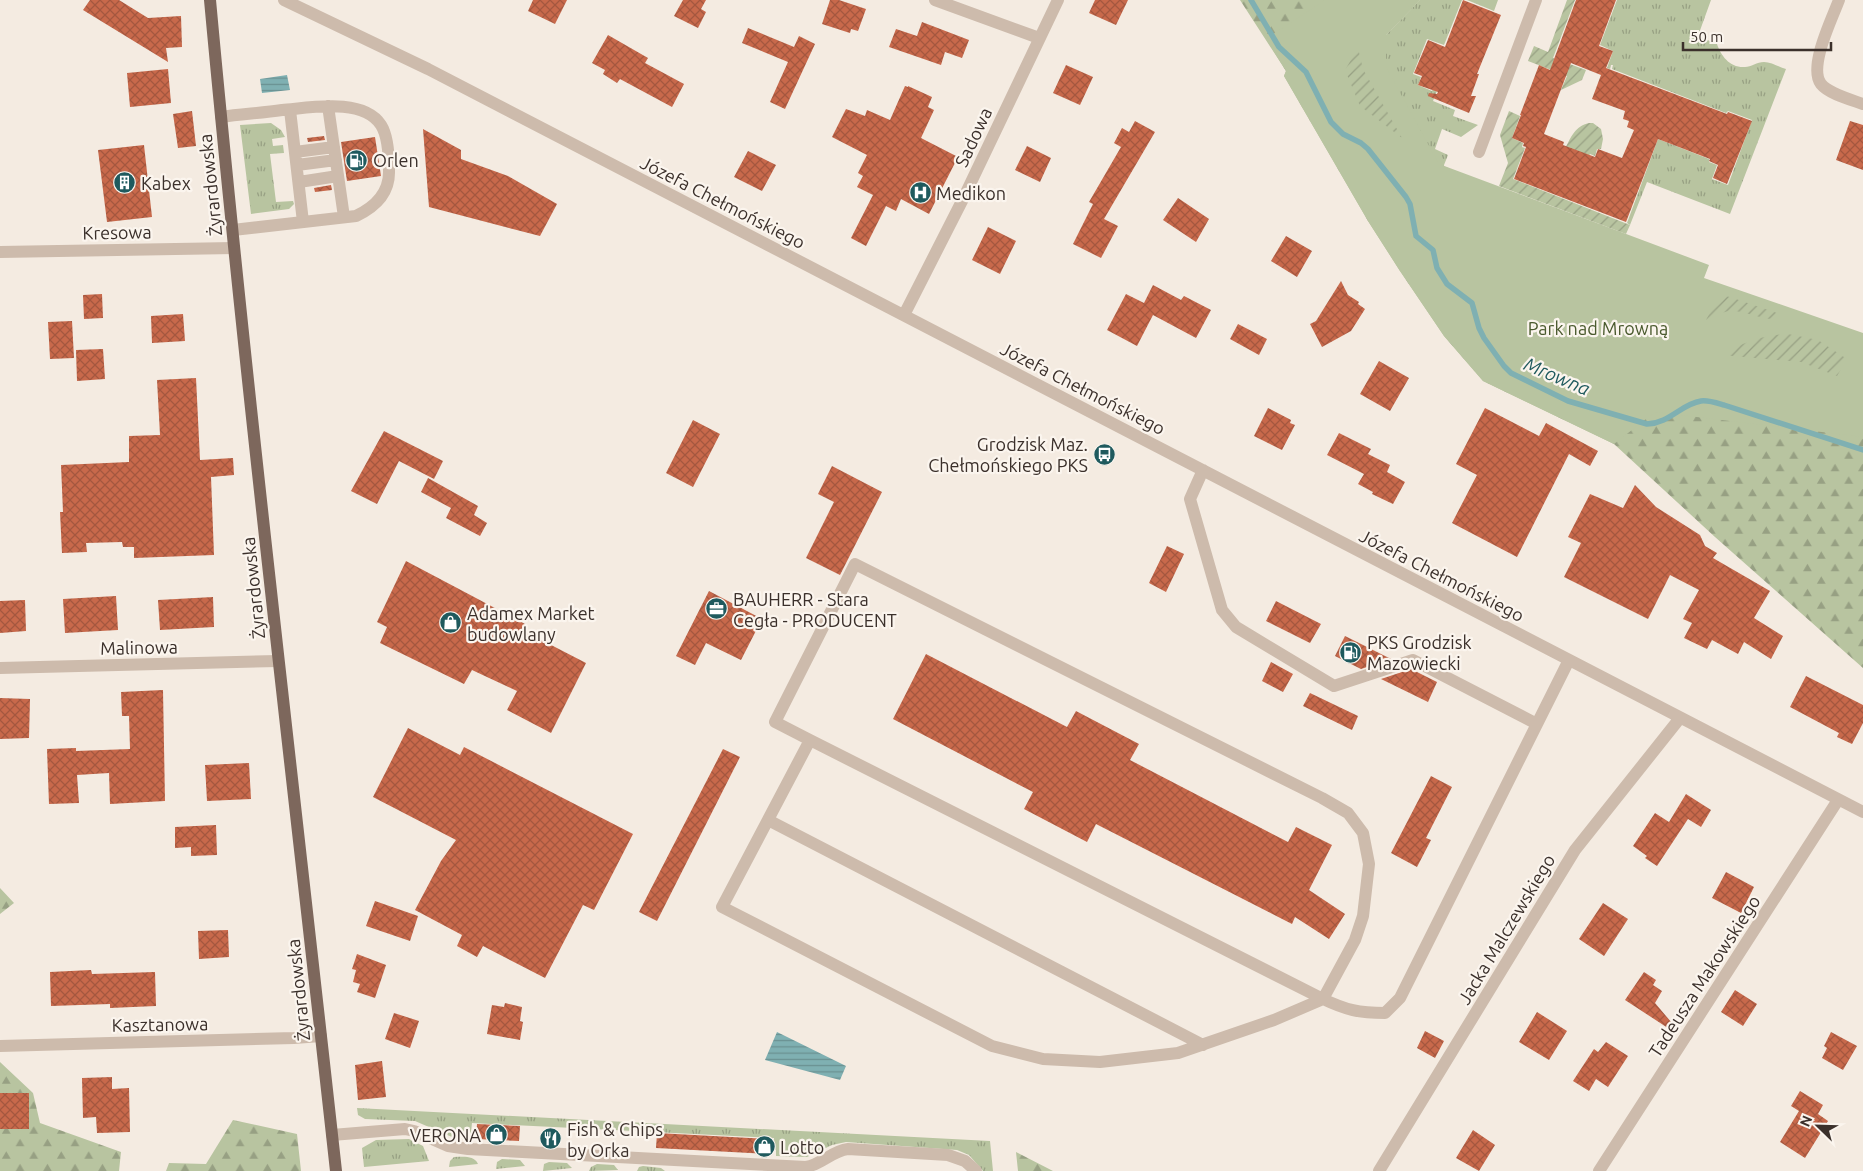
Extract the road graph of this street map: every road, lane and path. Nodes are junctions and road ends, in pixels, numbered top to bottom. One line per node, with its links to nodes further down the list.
1 (210, 0): 11 (main road, Żyrardowska)
2 (284, 0): 24 (street, Józefa Chełmońskiego)
3 (935, 0): 7 (street)
4 (1058, 0): 7 (street, Sadowa)
5 (1536, 0): 14 (street)
6 (1839, 0): 8 (street)
7 (1039, 38): 24 (street, Sadowa)
8 (1863, 104)
9 (328, 106): 10 (street); 12 (street); 19 (street)
10 (290, 110): 11 (street); 13 (street)
11 (221, 117): 21 (main road, Żyrardowska)
12 (334, 146): 13 (street); 15 (street)
13 (295, 152): 16 (street)
14 (1479, 152)
15 (336, 160): 16 (street); 17 (street)
16 (297, 165): 18 (street)
17 (338, 176): 18 (street); 19 (street)
18 (299, 182): 20 (street)
19 (344, 217): 20 (street)
20 (303, 222): 21 (street)
21 (233, 230): 22 (main road, Żyrardowska)
22 (234, 248): 23 (street, Kresowa); 27 (main road, Żyrardowska)
23 (0, 252)
24 (904, 315): 25 (street, Józefa Chełmońskiego)
25 (1203, 470): 26 (street, Józefa Chełmońskiego); 30 (street)
26 (1569, 660): 29 (street, Józefa Chełmońskiego); 30 (street)
27 (278, 661): 28 (street, Malinowa); 36 (main road, Żyrardowska)
28 (0, 668)
29 (1680, 718): 32 (street, Józefa Chełmońskiego); 42 (street, Jacka Malczewskiego)
30 (1537, 724): 35 (street)
31 (810, 740): 34 (street); 35 (street); 35 (street)
32 (1838, 800): 33 (street, Józefa Chełmońskiego); 43 (street, Tadeusza Makowskiego)
33 (1863, 812)
34 (768, 820): 37 (street); 37 (street)
35 (1323, 998): 37 (street)
36 (321, 1036): 38 (street, Kasztanowa); 39 (main road, Żyrardowska)
37 (1203, 1045)
38 (0, 1046)
39 (332, 1135): 40 (main road, Żyrardowska); 41 (street)
40 (336, 1171)
41 (976, 1171)
42 (1379, 1171)
43 (1599, 1171)

